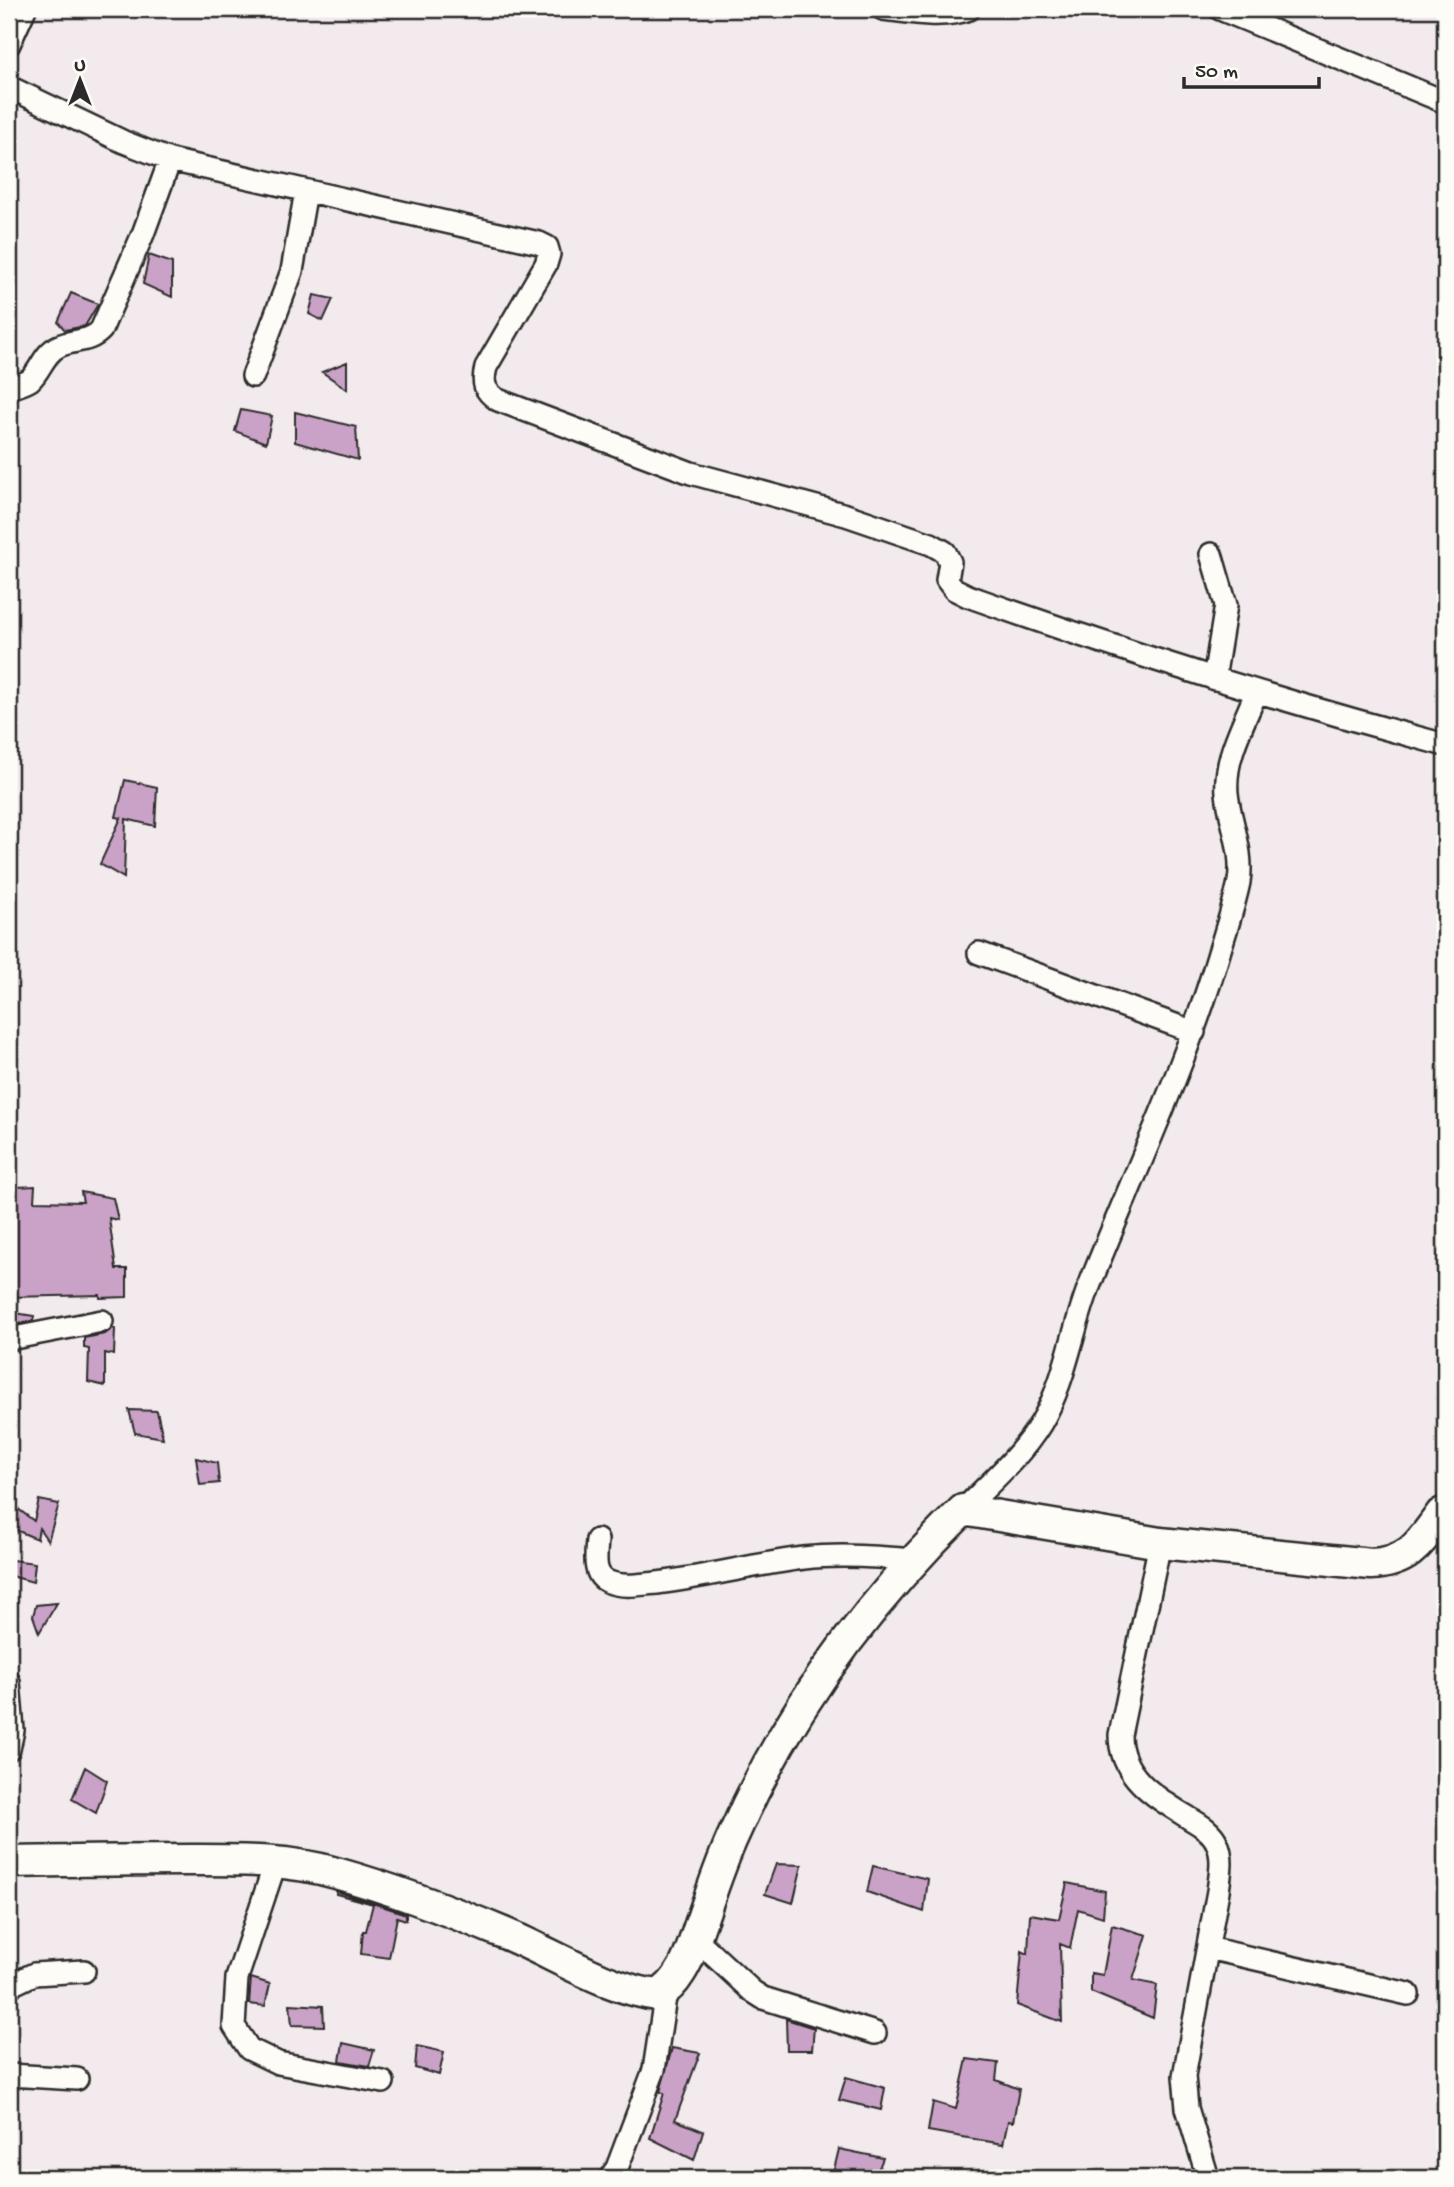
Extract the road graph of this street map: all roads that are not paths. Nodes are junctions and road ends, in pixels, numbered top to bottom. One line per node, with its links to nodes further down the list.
1 (25, 9): 6 (street)
2 (883, 9): 3 (street)
3 (969, 9)
4 (1220, 9): 5 (street)
5 (1253, 15): 8 (street)
6 (9, 44)
7 (9, 87): 9 (street)
8 (1445, 102)
9 (170, 160): 10 (street); 12 (street)
10 (306, 191): 11 (street); 14 (street)
11 (253, 376)
12 (9, 388)
13 (1211, 554): 14 (street)
14 (1214, 679): 15 (street)
15 (1256, 692): 16 (street); 18 (street)
16 (1445, 745)
17 (979, 953): 18 (street)
18 (1194, 1032): 21 (street)
19 (102, 1321): 20 (street)
20 (9, 1339)
21 (963, 1510): 24 (street); 25 (street)
22 (1445, 1512): 24 (street)
23 (597, 1540): 25 (street)
24 (1160, 1543): 31 (street)
25 (916, 1560): 30 (street)
26 (9, 1682): 27 (street)
27 (9, 1749)
28 (276, 1861): 29 (street); 34 (street); 39 (street)
29 (9, 1862)
30 (695, 1938): 34 (street); 36 (street)
31 (1208, 1948): 35 (street); 41 (street)
32 (84, 1971): 33 (street)
33 (9, 1986)
34 (666, 1991): 40 (street)
35 (1408, 1994)
36 (875, 2033)
37 (9, 2075): 38 (street)
38 (76, 2079)
39 (383, 2082)
40 (610, 2178)
41 (1208, 2178)

